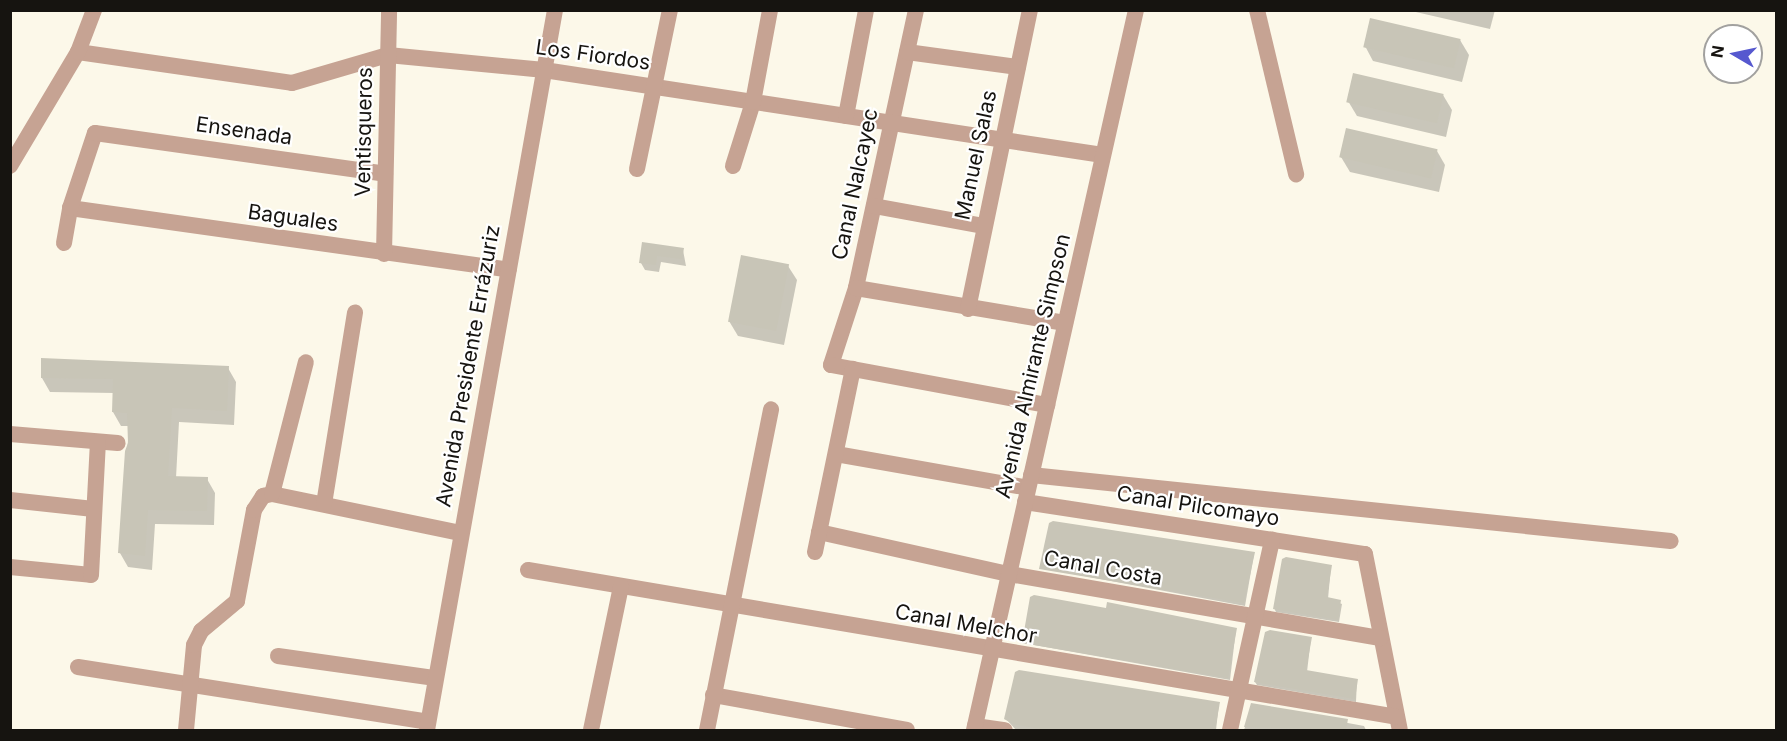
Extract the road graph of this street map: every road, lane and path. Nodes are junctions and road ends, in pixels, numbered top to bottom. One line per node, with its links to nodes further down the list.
1 (94, 10): 11 (street)
2 (389, 10): 13 (street, Ventisqueros)
3 (555, 10): 15 (street, Avenida Presidente Errázuriz)
4 (670, 10): 16 (street)
5 (770, 10): 17 (street)
6 (866, 10): 18 (street)
7 (916, 10): 12 (street, Canal Nalcayec)
8 (1030, 10): 14 (street, Manuel Salas)
9 (1136, 10): 21 (street, Avenida Almirante Simpson)
10 (1257, 10): 26 (street)
11 (78, 52): 13 (street, Los Fiordos); 22 (street)
12 (907, 52): 14 (street); 19 (street, Canal Nalcayec)
13 (388, 55): 15 (street, Los Fiordos); 25 (street, Ventisqueros)
14 (1018, 68): 20 (street, Manuel Salas)
15 (544, 70): 16 (street, Los Fiordos); 32 (street, Avenida Presidente Errázuriz)
16 (656, 87): 17 (street, Los Fiordos); 24 (street)
17 (753, 102): 18 (street, Los Fiordos); 23 (street)
18 (846, 116): 19 (street, Los Fiordos)
19 (891, 123): 20 (street, Los Fiordos); 27 (street, Canal Nalcayec)
20 (1002, 140): 21 (street, Los Fiordos); 29 (street, Manuel Salas)
21 (1103, 155): 36 (street, Avenida Almirante Simpson)
22 (10, 166)
23 (733, 166)
24 (637, 169)
25 (385, 174): 28 (street, Ensenada); 31 (street, Ventisqueros)
26 (1296, 174)
27 (874, 206): 29 (street); 33 (street, Canal Nalcayec)
28 (70, 208): 30 (street); 31 (street, Baguales)
29 (984, 225): 34 (street, Manuel Salas)
30 (64, 243)
31 (384, 254): 32 (street, Baguales)
32 (509, 270): 51 (street, Avenida Presidente Errázuriz)
33 (856, 288): 34 (street); 38 (street, Canal Nalcayec)
34 (968, 309): 36 (street)
35 (355, 312): 48 (street)
36 (1065, 323): 39 (street, Avenida Almirante Simpson)
37 (306, 362): 46 (street)
38 (853, 369): 39 (street); 44 (street)
39 (1047, 405): 45 (street, Avenida Almirante Simpson)
40 (771, 409): 59 (street)
41 (10, 434): 42 (street)
42 (98, 442): 43 (street); 49 (street)
43 (118, 443)
44 (836, 454): 45 (street, Canal Pilcomayo); 50 (street)
45 (1028, 488): 52 (street, Canal Pilcomayo); 53 (street); 57 (street, Avenida Almirante Simpson)
46 (272, 494): 48 (street); 66 (street)
47 (10, 500): 49 (street)
48 (324, 504): 51 (street)
49 (94, 509): 55 (street)
50 (819, 532): 54 (street); 57 (street, Canal Costa)
51 (461, 533): 65 (street, Avenida Presidente Errázuriz)
52 (1272, 540): 60 (street); 61 (street, Canal Pilcomayo)
53 (1671, 541)
54 (815, 552)
55 (10, 567)
56 (528, 570): 58 (street, Canal Melchor)
57 (1009, 574): 60 (street, Canal Costa); 62 (street, Avenida Almirante Simpson)
58 (621, 586): 59 (street, Canal Melchor); 73 (street)
59 (732, 606): 62 (street, Canal Melchor); 68 (street)
60 (1254, 618): 61 (street, Canal Costa); 67 (street)
61 (1381, 638): 69 (street)
62 (992, 651): 67 (street, Canal Melchor); 71 (street, Avenida Almirante Simpson)
63 (278, 656): 65 (street)
64 (78, 667): 66 (street)
65 (435, 678): 70 (street, Avenida Presidente Errázuriz)
66 (189, 683): 70 (street); 72 (street)
67 (1238, 693): 69 (street, Canal Melchor); 77 (street)
68 (713, 695): 74 (street); 75 (street)
69 (1399, 724)
70 (428, 726)
71 (975, 728): 76 (street)
72 (186, 730)
73 (591, 730)
74 (707, 730)
75 (907, 730)
76 (1005, 730)
77 (1230, 730)

